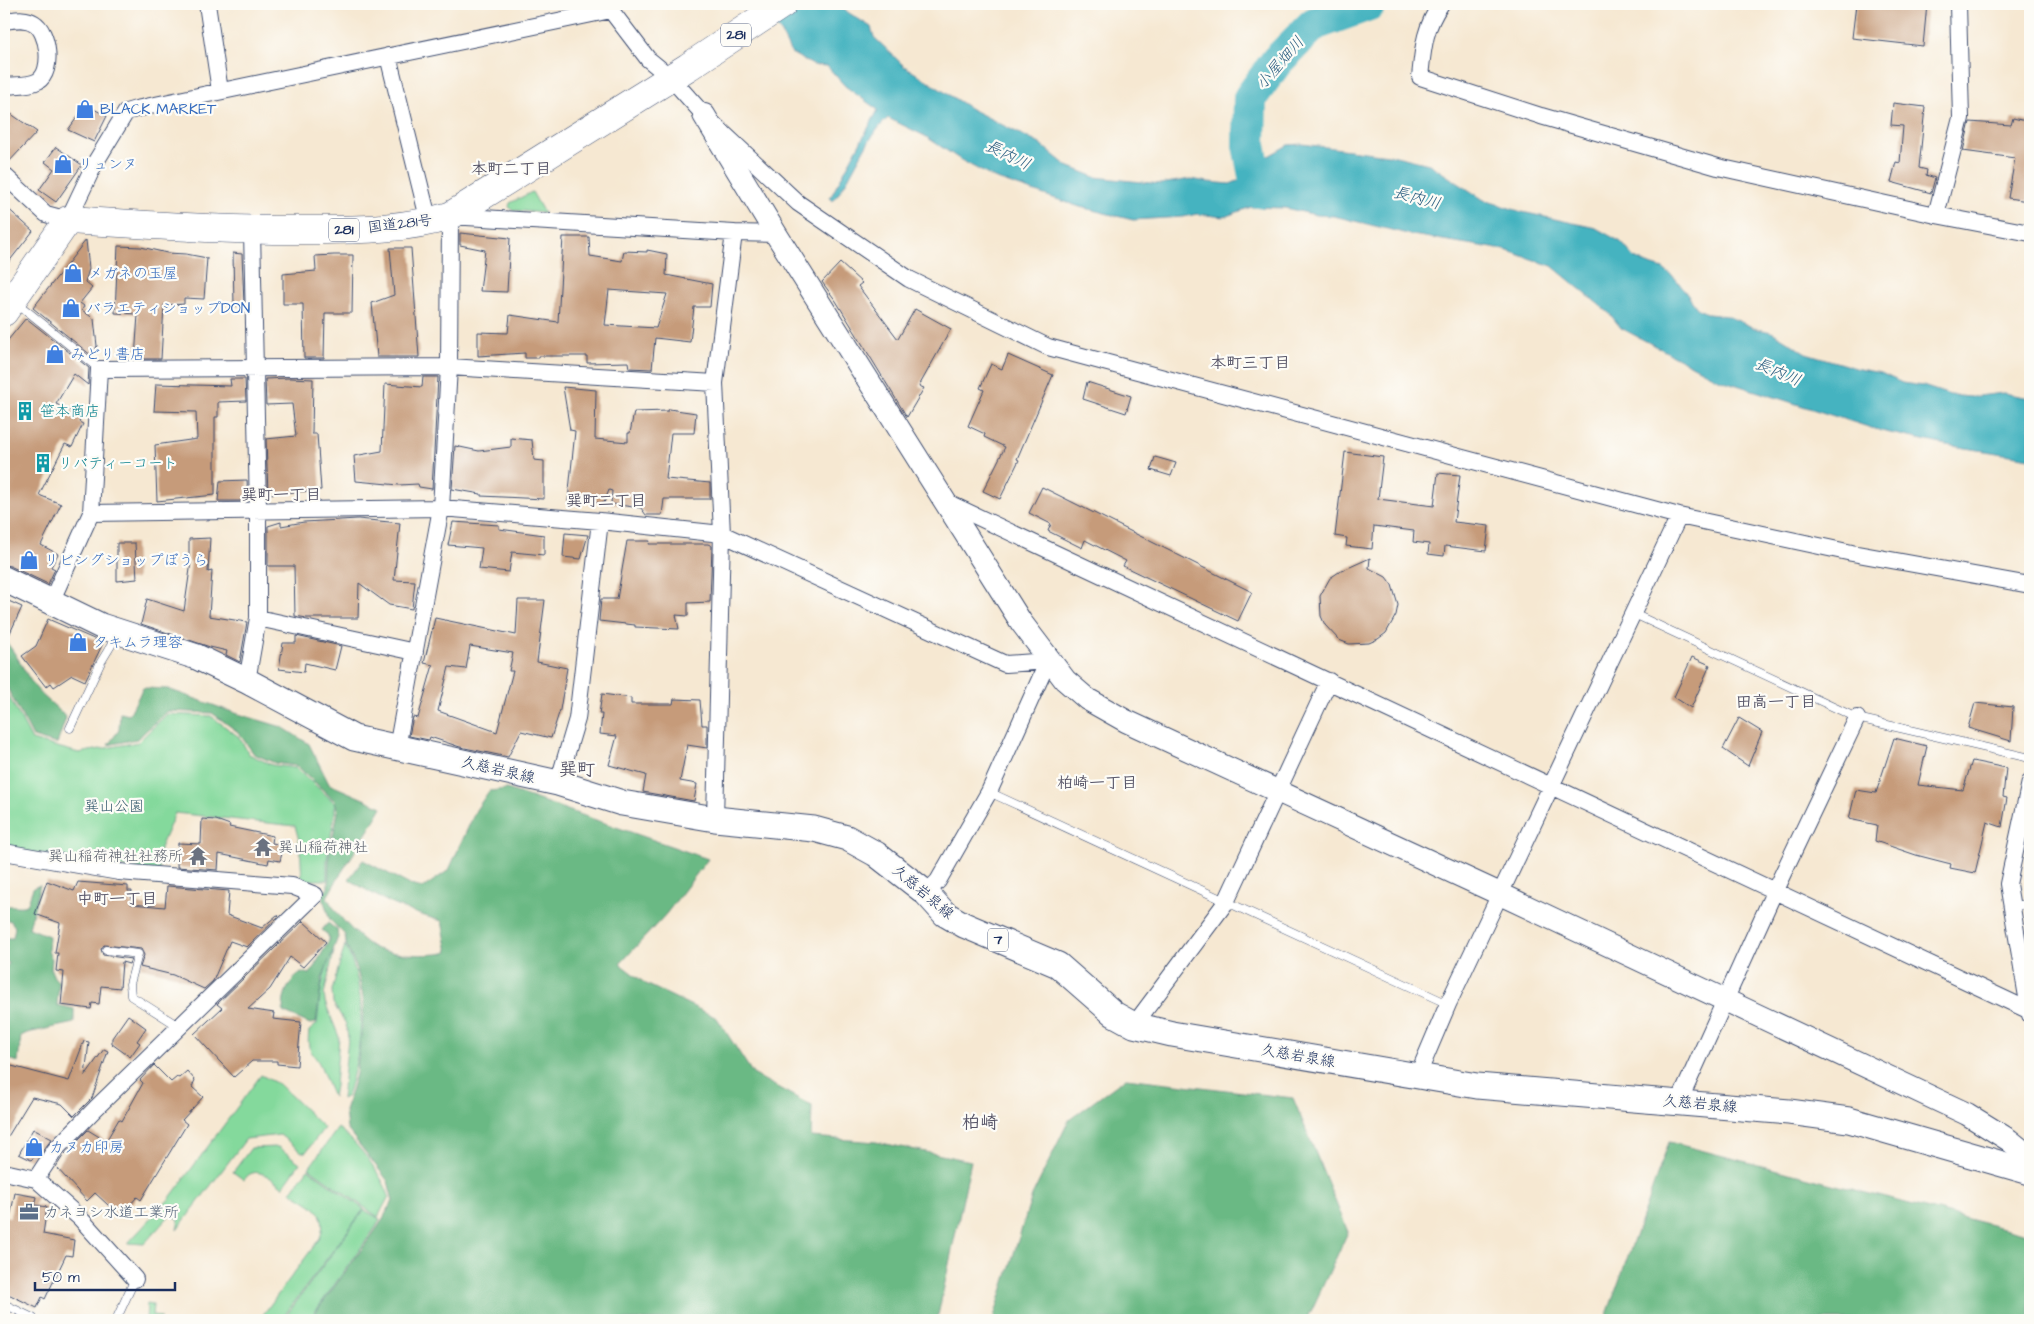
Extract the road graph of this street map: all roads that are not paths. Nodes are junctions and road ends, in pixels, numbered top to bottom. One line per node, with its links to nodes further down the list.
1 (207, 4): 11 (street)
2 (783, 4): 9 (highway, 国道281号 / 281)
3 (1442, 4): 14 (street)
4 (1958, 4): 14 (street)
5 (608, 7): 6 (street); 9 (street)
6 (582, 10): 8 (street)
7 (4, 22): 10 (street)
8 (388, 56): 11 (street); 15 (street)
9 (679, 72): 12 (street); 15 (highway, 国道281号 / 281)
10 (4, 86)
11 (220, 91): 16 (street)
12 (704, 115): 20 (street); 30 (street)
13 (4, 175): 16 (street)
14 (1936, 215): 19 (street)
15 (440, 219): 17 (highway, 国道281号 / 281); 18 (street); 22 (street)
16 (68, 220): 17 (highway, 国道281号 / 281); 21 (highway)
17 (252, 231): 23 (street)
18 (734, 233): 20 (street); 25 (street)
19 (2030, 233)
20 (776, 234): 26 (street)
21 (8, 306): 24 (lane)
22 (448, 367): 23 (street); 25 (street); 27 (street)
23 (256, 368): 24 (street); 28 (street)
24 (99, 369): 29 (street)
25 (715, 383): 32 (street)
26 (944, 501): 40 (street); 42 (street)
27 (441, 508): 28 (street); 31 (street); 39 (street)
28 (258, 510): 29 (street); 37 (street)
29 (91, 513): 35 (street)
30 (1680, 516): 34 (street); 36 (street)
31 (600, 521): 32 (street); 48 (street)
32 (722, 534): 40 (street); 52 (street)
33 (4, 579): 35 (main road, 久慈岩泉線 / 7)
34 (2030, 585)
35 (51, 602): 38 (main road, 久慈岩泉線 / 7)
36 (1632, 613): 43 (lane); 49 (street)
37 (258, 618): 39 (street); 41 (street)
38 (119, 632): 41 (main road, 久慈岩泉線 / 7); 44 (lane)
39 (415, 652): 45 (street)
40 (1048, 661): 50 (street); 51 (street)
41 (247, 682): 45 (main road, 久慈岩泉線 / 7)
42 (1329, 682): 49 (street); 50 (street)
43 (1857, 718): 46 (lane); 54 (street)
44 (70, 728)
45 (397, 748): 48 (main road, 久慈岩泉線 / 7)
46 (2030, 758)
47 (2030, 782): 59 (street)
48 (558, 783): 52 (main road, 久慈岩泉線 / 7)
49 (1552, 786): 54 (street); 56 (street)
50 (1278, 791): 56 (street); 57 (street)
51 (989, 792): 55 (street); 57 (lane)
52 (715, 819): 55 (main road, 久慈岩泉線 / 7)
53 (4, 852): 65 (street)
54 (1775, 890): 61 (street); 63 (street)
55 (926, 893): 64 (main road, 久慈岩泉線 / 7)
56 (1500, 894): 61 (street); 62 (street)
57 (1226, 902): 62 (lane); 64 (street)
58 (2030, 904): 59 (lane)
59 (2012, 906): 63 (street)
60 (106, 950): 65 (lane)
61 (1725, 1000): 67 (street); 68 (street)
62 (1448, 1004): 66 (street)
63 (2030, 1012)
64 (1134, 1025): 66 (main road, 久慈岩泉線 / 7)
65 (180, 1027): 71 (street)
66 (1417, 1077): 67 (main road, 久慈岩泉線 / 7)
67 (1679, 1102): 70 (main road, 久慈岩泉線 / 7)
68 (2030, 1157)
69 (4, 1172): 71 (street)
70 (2030, 1172)
71 (36, 1179): 72 (street)
72 (135, 1279): 75 (lane)
73 (4, 1304): 74 (lane)
74 (32, 1320)
75 (116, 1320)

